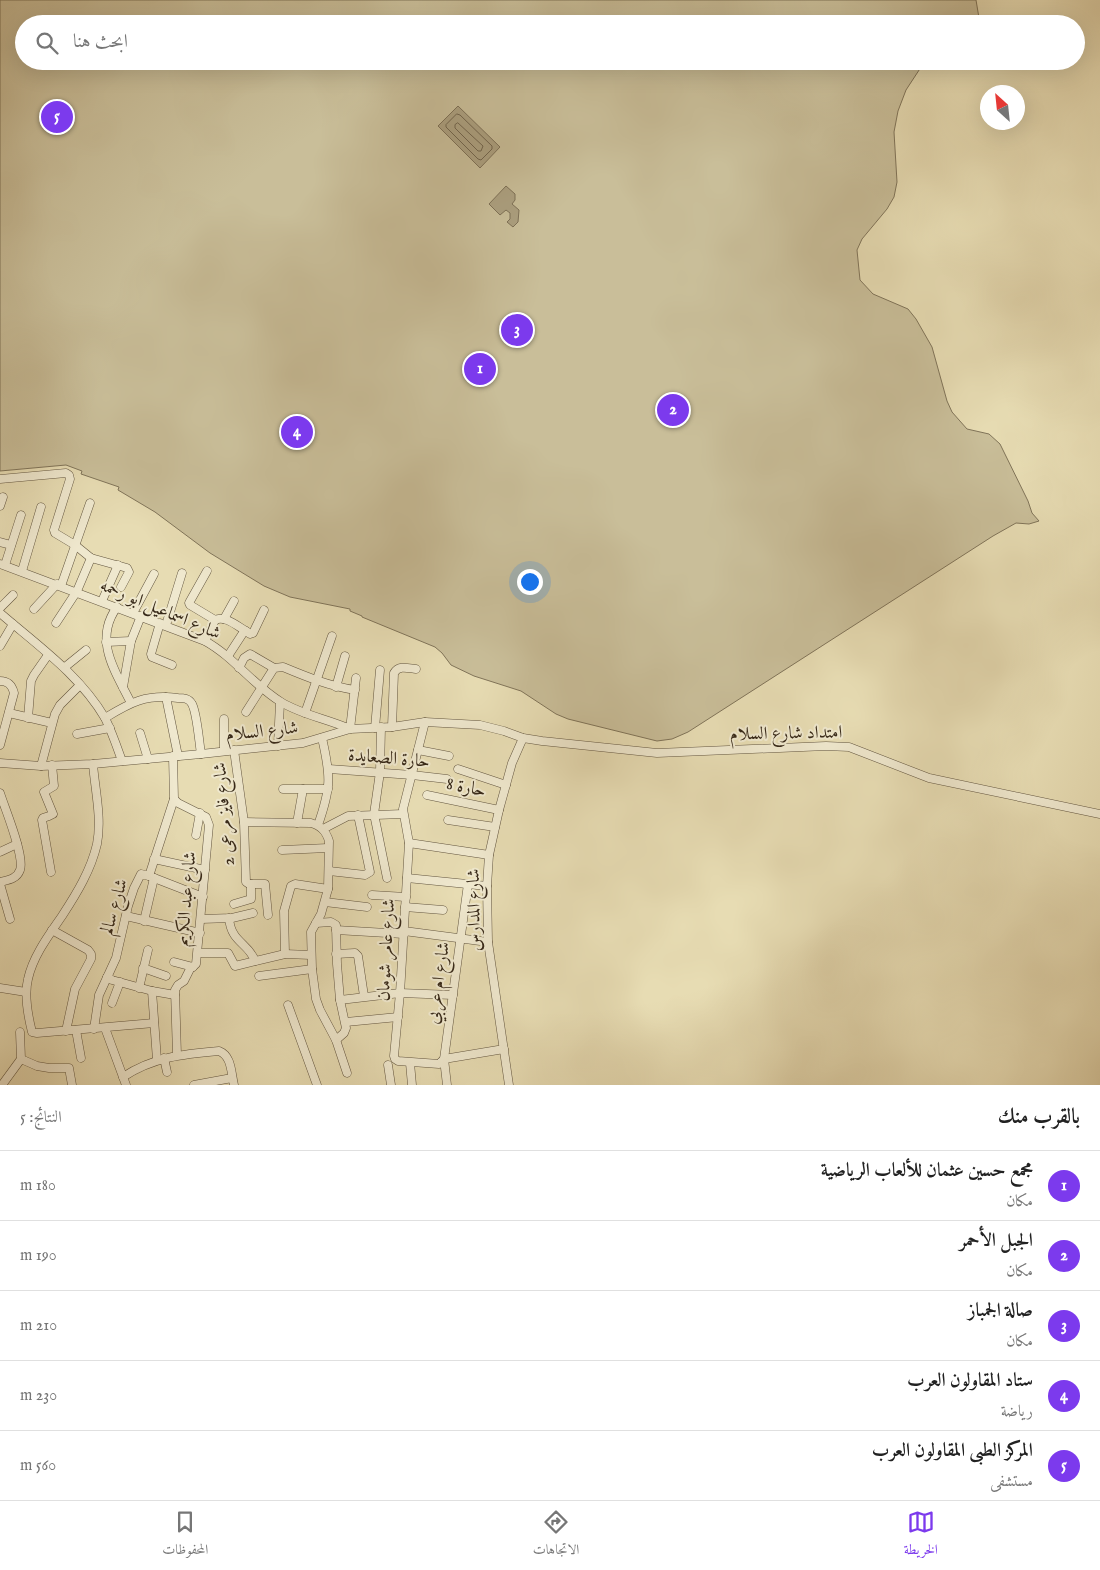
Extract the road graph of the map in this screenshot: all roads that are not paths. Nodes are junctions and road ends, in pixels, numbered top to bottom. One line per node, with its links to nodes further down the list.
1 (0, 478): 9 (street)
2 (4, 497): 4 (street)
3 (90, 503): 9 (street)
4 (0, 506)
5 (41, 507): 13 (street)
6 (21, 515): 8 (street)
7 (0, 542): 8 (street)
8 (11, 545): 11 (street)
9 (76, 545): 10 (street); 17 (street)
10 (91, 558): 12 (street); 19 (street)
11 (2, 564): 13 (street, شارع اسماعيل ابو رحمه)
12 (118, 565): 18 (street); 21 (street)
13 (22, 571): 17 (street, شارع اسماعيل ابو رحمه)
14 (207, 571): 31 (street)
15 (182, 573): 34 (street)
16 (154, 574): 28 (street)
17 (59, 585): 19 (street, شارع اسماعيل ابو رحمه); 25 (street)
18 (121, 587)
19 (77, 592): 21 (street, شارع اسماعيل ابو رحمه); 32 (street)
20 (13, 595): 24 (street)
21 (102, 601): 23 (street, شارع اسماعيل ابو رحمه)
22 (234, 601): 30 (street)
23 (117, 607): 28 (street, شارع اسماعيل ابو رحمه); 38 (street)
24 (0, 608)
25 (34, 609)
26 (264, 610): 35 (street)
27 (0, 613): 33 (street)
28 (132, 613): 29 (street, شارع اسماعيل ابو رحمه)
29 (141, 616): 34 (street, شارع اسماعيل ابو رحمه); 39 (street)
30 (224, 619): 31 (street); 35 (street)
31 (215, 620): 37 (street)
32 (56, 623)
33 (13, 624): 40 (street); 42 (street)
34 (163, 624): 37 (street, شارع اسماعيل ابو رحمه); 45 (street)
35 (246, 631): 43 (street)
36 (332, 636): 53 (street)
37 (205, 641): 43 (street, شارع اسماعيل ابو رحمه)
38 (106, 642): 39 (street); 56 (street)
39 (131, 642): 56 (street)
40 (0, 646)
41 (86, 650): 46 (street)
42 (48, 655): 46 (street); 60 (street)
43 (228, 656): 47 (street, شارع اسماعيل ابو رحمه)
44 (345, 656): 55 (street)
45 (172, 665)
46 (64, 667): 54 (street)
47 (239, 668): 48 (street); 57 (street, شارع اسماعيل ابو رحمه)
48 (274, 668): 53 (street); 57 (street)
49 (416, 669): 72 (street)
50 (380, 670): 74 (street)
51 (356, 678): 58 (street)
52 (0, 681): 59 (street)
53 (316, 682): 55 (street); 66 (street)
54 (80, 685): 68 (street); 71 (street)
55 (336, 687): 58 (street)
56 (123, 688): 63 (street)
57 (261, 688): 62 (street, شارع اسماعيل ابو رحمه); 64 (street)
58 (355, 690): 75 (street)
59 (14, 693): 60 (street); 65 (street)
60 (30, 693): 67 (street)
61 (166, 696): 63 (street); 85 (street); 86 (street)
62 (280, 702): 66 (street, شارع اسماعيل ابو رحمه); 81 (street)
63 (131, 703): 68 (street)
64 (246, 712)
65 (9, 713): 67 (street); 80 (street)
66 (306, 713): 75 (street, شارع اسماعيل ابو رحمه)
67 (28, 718): 71 (street)
68 (105, 718): 73 (street)
69 (224, 719): 84 (street)
70 (425, 722): 72 (street, شارع السلام); 79 (street, شارع السلام); 83 (street)
71 (52, 723): 93 (street)
72 (392, 727): 74 (street, شارع السلام)
73 (110, 728): 77 (street); 89 (street)
74 (378, 728): 75 (street, شارع السلام); 96 (street)
75 (350, 729): 78 (street, شارع السلام)
76 (140, 733): 88 (street)
77 (77, 734)
78 (322, 738): 81 (street, شارع السلام); 94 (street)
79 (523, 738): 99 (street, شارع المدارس); 110 (street, امتداد شارع السلام)
80 (0, 745)
81 (278, 746): 82 (street, شارع السلام)
82 (234, 750): 84 (street, شارع السلام); 113 (street, شارع فايز مرعى 2)
83 (418, 750): 87 (street); 97 (street)
84 (224, 751): 85 (street, شارع السلام)
85 (201, 754): 86 (street, شارع السلام)
86 (175, 756): 88 (street, شارع السلام); 105 (street)
87 (449, 756)
88 (148, 759): 89 (street, شارع السلام)
89 (122, 761): 91 (street, شارع السلام)
90 (0, 763): 93 (street, شارع السلام)
91 (93, 764): 92 (street, شارع السلام); 152 (street)
92 (52, 765): 93 (street, شارع السلام); 127 (street)
93 (41, 766)
94 (329, 769): 96 (street, حارة الصعايدة); 102 (street)
95 (458, 769): 99 (street)
96 (380, 772): 97 (street, حارة الصعايدة); 108 (street)
97 (412, 775): 98 (street, حارة الصعايدة); 109 (street)
98 (446, 779)
99 (506, 785): 106 (street, شارع المدارس)
100 (283, 789): 101 (street)
101 (303, 789): 102 (street); 114 (street)
102 (328, 789): 116 (street)
103 (0, 793): 119 (street)
104 (426, 795): 106 (street, حارة 8)
105 (174, 799): 107 (street); 124 (street, شارع سالم)
106 (499, 810): 115 (street, شارع المدارس)
107 (200, 813): 117 (street); 125 (street, شارع عبد الكريم)
108 (374, 814): 109 (street); 111 (street); 129 (street)
109 (403, 814): 118 (street, شارع عامر شومان)
110 (1100, 814)
111 (358, 815): 116 (street); 126 (street)
112 (448, 820): 115 (street)
113 (244, 822): 114 (street); 132 (street, شارع فايز مرعى 2)
114 (297, 823): 116 (street)
115 (495, 826): 123 (street, شارع المدارس)
116 (320, 827): 120 (street)
117 (196, 835)
118 (409, 843): 123 (street); 130 (street, شارع عامر شومان)
119 (17, 844): 122 (street); 131 (street)
120 (328, 848): 121 (street); 126 (street)
121 (282, 850)
122 (0, 852)
123 (489, 856): 134 (street, شارع المدارس)
124 (154, 859): 125 (street); 128 (street, شارع سالم)
125 (205, 870): 137 (street, شارع عبد الكريم)
126 (329, 871): 135 (street)
127 (51, 872)
128 (151, 877): 137 (street); 146 (street, شارع سالم); 150 (street)
129 (387, 878)
130 (407, 878): 133 (street); 138 (street, شارع عامر شومان)
131 (0, 883): 148 (street)
132 (251, 884): 140 (street); 145 (street, شارع فايز مرعى 2)
133 (468, 884): 134 (street); 156 (street, شارع ام عربي)
134 (487, 886): 157 (street, شارع المدارس)
135 (328, 889): 139 (street); 160 (street)
136 (372, 895): 138 (street)
137 (203, 897): 149 (street, شارع عبد الكريم)
138 (406, 898): 142 (street, شارع عامر شومان)
139 (325, 902): 141 (street); 151 (street)
140 (234, 904)
141 (367, 907)
142 (405, 907): 143 (street); 154 (street, شارع عامر شومان)
143 (443, 910)
144 (253, 913): 147 (street)
145 (268, 915)
146 (126, 916): 150 (street); 170 (street, شارع سالم)
147 (229, 918): 149 (street); 163 (street)
148 (10, 919)
149 (201, 919): 155 (street, شارع عبد الكريم)
150 (144, 921): 155 (street)
151 (316, 923): 153 (street); 162 (street)
152 (52, 930): 175 (street); 189 (street)
153 (336, 930): 154 (street); 161 (street)
154 (404, 932): 156 (street); 176 (street, شارع عامر شومان)
155 (200, 933): 159 (street, شارع عبد الكريم)
156 (460, 938): 157 (street); 178 (street, شارع ام عربي)
157 (488, 942): 192 (street, شارع المدارس)
158 (148, 950): 166 (street)
159 (198, 953): 163 (street); 165 (street, شارع عبد الكريم)
160 (285, 954): 162 (street); 163 (street)
161 (336, 954): 179 (street); 180 (street)
162 (311, 955): 167 (street)
163 (254, 961)
164 (174, 962): 165 (street)
165 (193, 967): 177 (street, شارع عبد الكريم)
166 (144, 968): 168 (street); 173 (street)
167 (312, 969): 169 (street); 191 (street)
168 (166, 976)
169 (260, 976)
170 (107, 977): 171 (street); 187 (street, شارع سالم)
171 (120, 982): 173 (street); 181 (street)
172 (0, 988): 175 (street)
173 (139, 988): 174 (street)
174 (152, 991): 177 (street); 185 (street)
175 (26, 992): 189 (street)
176 (400, 993): 178 (street); 179 (street); 183 (street, شارع عامر شومان)
177 (175, 995): 193 (street)
178 (453, 995): 197 (street, شارع ام عربي)
179 (364, 996): 180 (street)
180 (340, 1000): 184 (street)
181 (112, 1003)
182 (288, 1005): 208 (street)
183 (398, 1017): 184 (street); 198 (street, شارع عامر شومان)
184 (346, 1022): 191 (street)
185 (154, 1023): 186 (street); 196 (street)
186 (105, 1028): 187 (street); 202 (street)
187 (94, 1029): 188 (street)
188 (76, 1030): 189 (street); 194 (street)
189 (66, 1031)
190 (20, 1032): 195 (street)
191 (336, 1040): 201 (street)
192 (504, 1049): 197 (street); 212 (street, شارع المدارس)
193 (177, 1055): 196 (street); 203 (street)
194 (81, 1058)
195 (21, 1059): 204 (street); 205 (street)
196 (161, 1059): 200 (street); 202 (street)
197 (444, 1059): 198 (street); 211 (street, شارع ام عربي)
198 (410, 1063): 210 (street)
199 (388, 1065): 209 (street)
200 (167, 1072)
201 (347, 1073)
202 (123, 1076): 206 (street)
203 (233, 1082): 207 (street)
204 (2, 1085)
205 (72, 1085)
206 (126, 1085)
207 (194, 1085)
208 (316, 1085)
209 (390, 1085)
210 (412, 1085)
211 (447, 1085)
212 (509, 1085)

